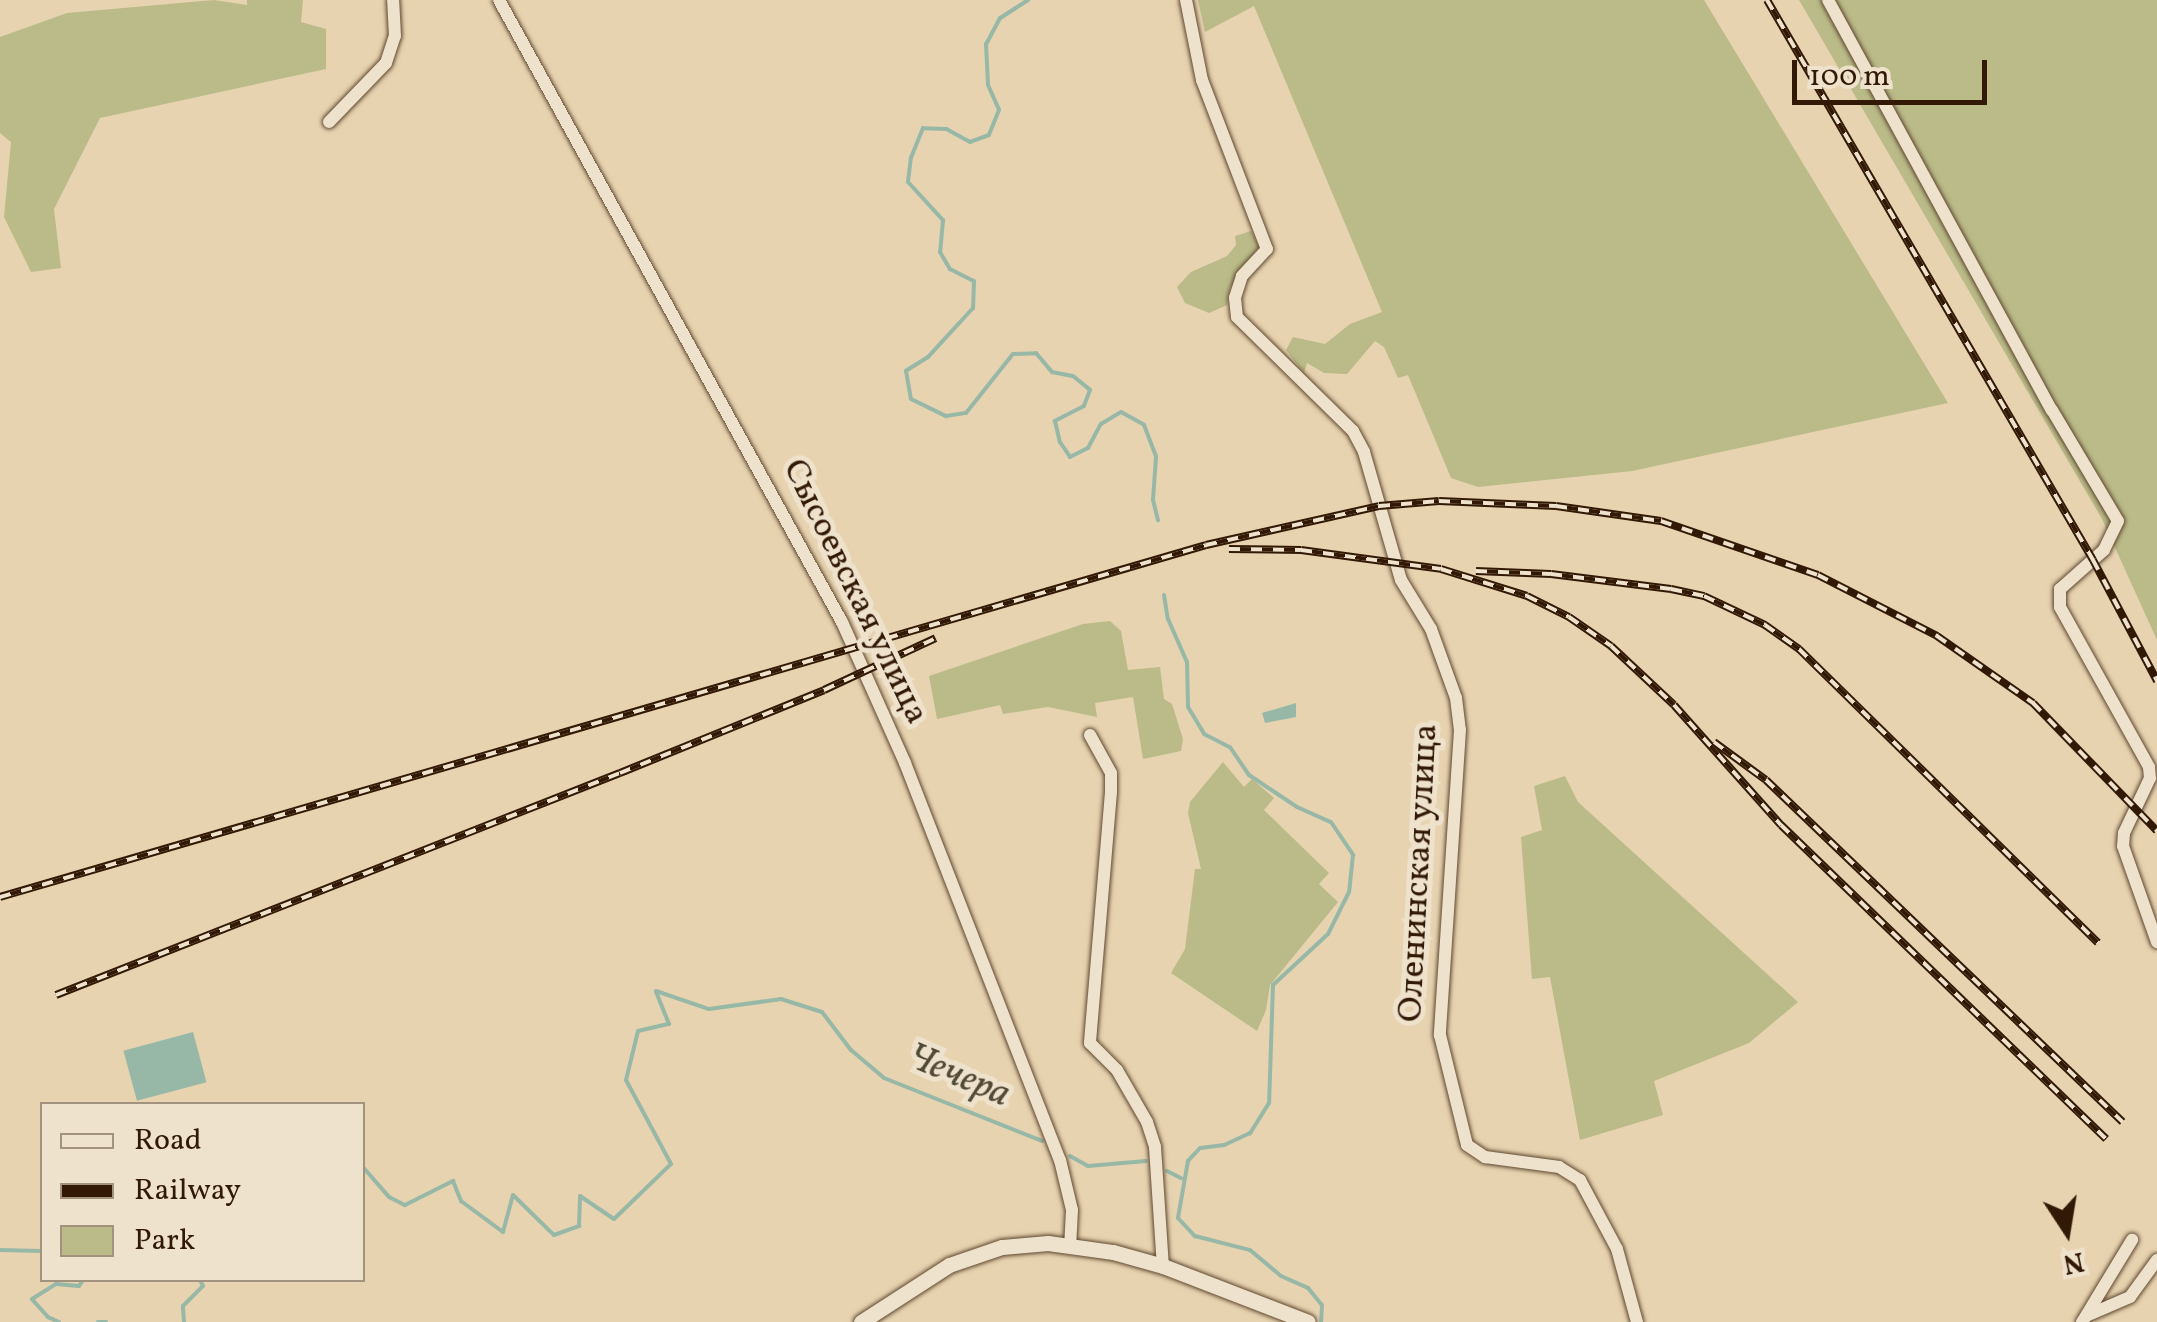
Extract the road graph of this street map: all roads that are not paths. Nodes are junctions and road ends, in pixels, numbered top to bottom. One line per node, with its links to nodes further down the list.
1 (393, 0): 5 (street)
2 (499, 0): 9 (street, Сысоевская улица)
3 (1186, 0): 15 (street, Оленинская улица)
4 (1828, 0): 7 (street)
5 (329, 122)
6 (1090, 734): 11 (street)
7 (2157, 942)
8 (2132, 1240): 12 (street)
9 (1070, 1245): 11 (street); 14 (street)
10 (2157, 1260): 12 (street)
11 (1162, 1266): 13 (street)
12 (2084, 1319)
13 (1306, 1321)
14 (861, 1322)
15 (1638, 1322)

